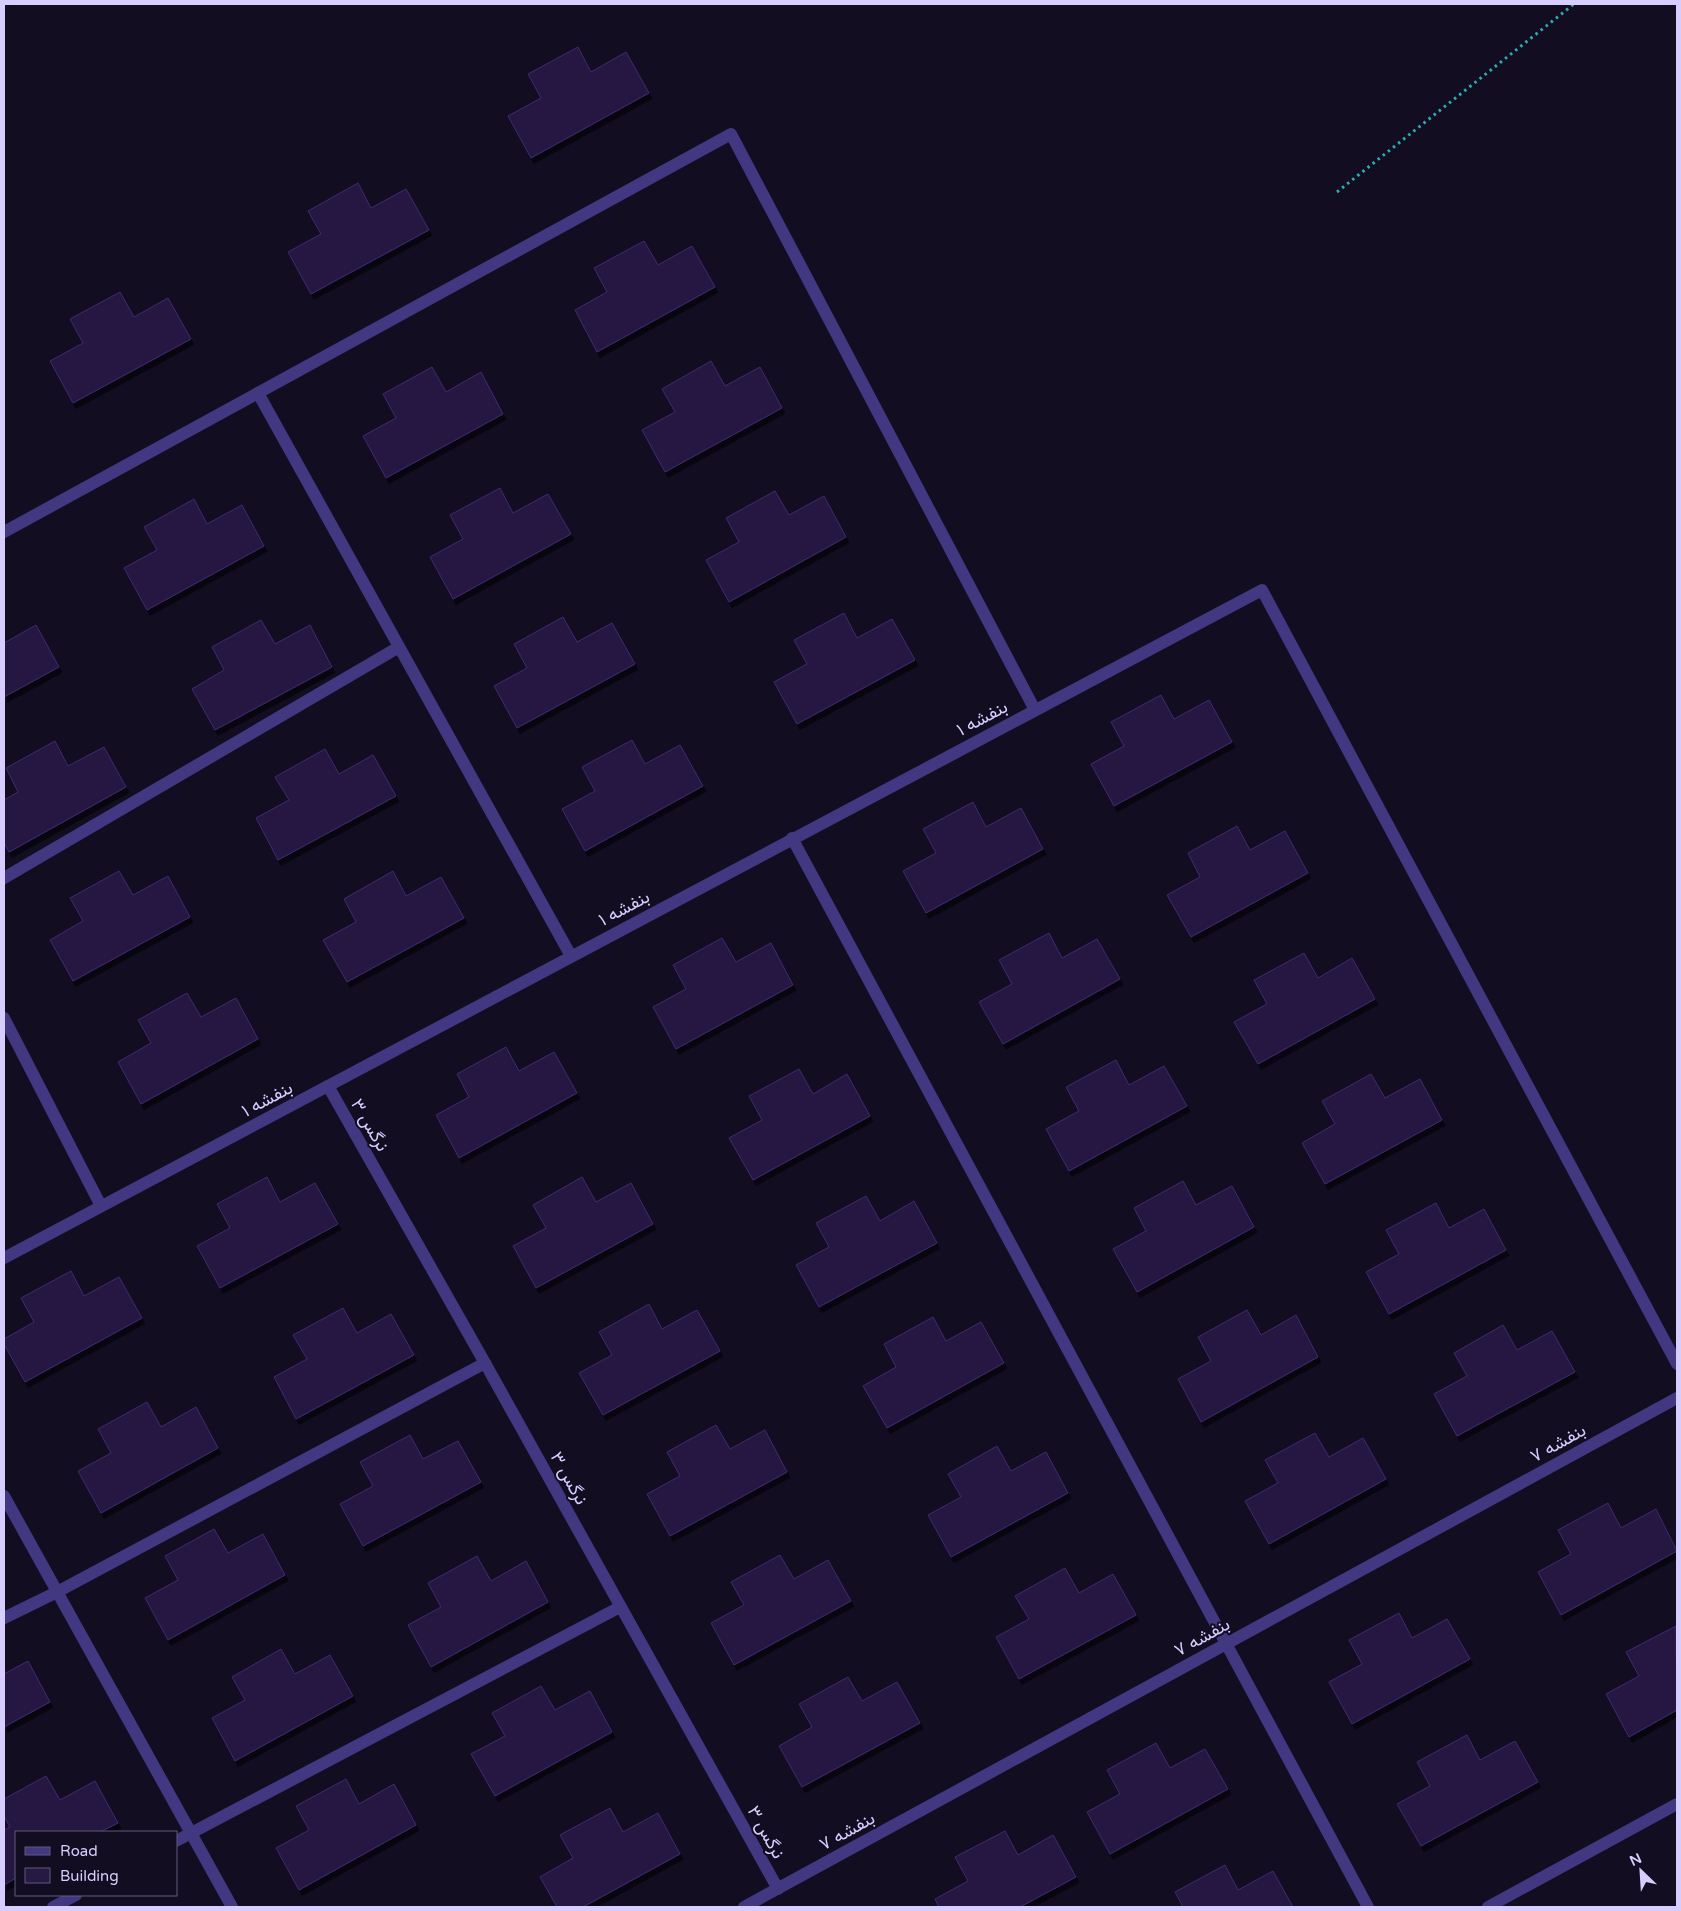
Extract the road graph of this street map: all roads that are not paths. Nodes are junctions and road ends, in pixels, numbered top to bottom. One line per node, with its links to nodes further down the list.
1 (258, 393): 2 (street); 3 (street); 4 (street)
2 (4, 532)
3 (399, 647): 6 (street); 7 (street)
4 (1035, 710): 5 (street, بنفشه ۱); 13 (street, بنفشه ۱)
5 (792, 838): 7 (street, بنفشه ۱); 19 (street)
6 (4, 878)
7 (571, 956): 9 (street, بنفشه ۱)
8 (4, 1018): 10 (street)
9 (328, 1086): 10 (street, بنفشه ۱); 12 (street, نرگس ۳)
10 (101, 1206): 11 (street, بنفشه ۱)
11 (4, 1258)
12 (484, 1363): 16 (street); 17 (street, نرگس ۳)
13 (1677, 1364)
14 (1677, 1398): 19 (street, بنفشه ۷)
15 (4, 1496): 16 (street)
16 (57, 1592): 18 (street); 21 (street)
17 (620, 1607): 21 (street); 23 (street, نرگس ۳)
18 (4, 1618)
19 (1226, 1644): 23 (street, بنفشه ۷); 28 (street)
20 (1677, 1804): 29 (street)
21 (190, 1833): 22 (street); 26 (street)
22 (178, 1840)
23 (778, 1889): 27 (street, بنفشه ۷)
24 (74, 1896): 25 (street)
25 (53, 1907)
26 (232, 1907)
27 (744, 1907)
28 (1368, 1907)
29 (1488, 1907)

